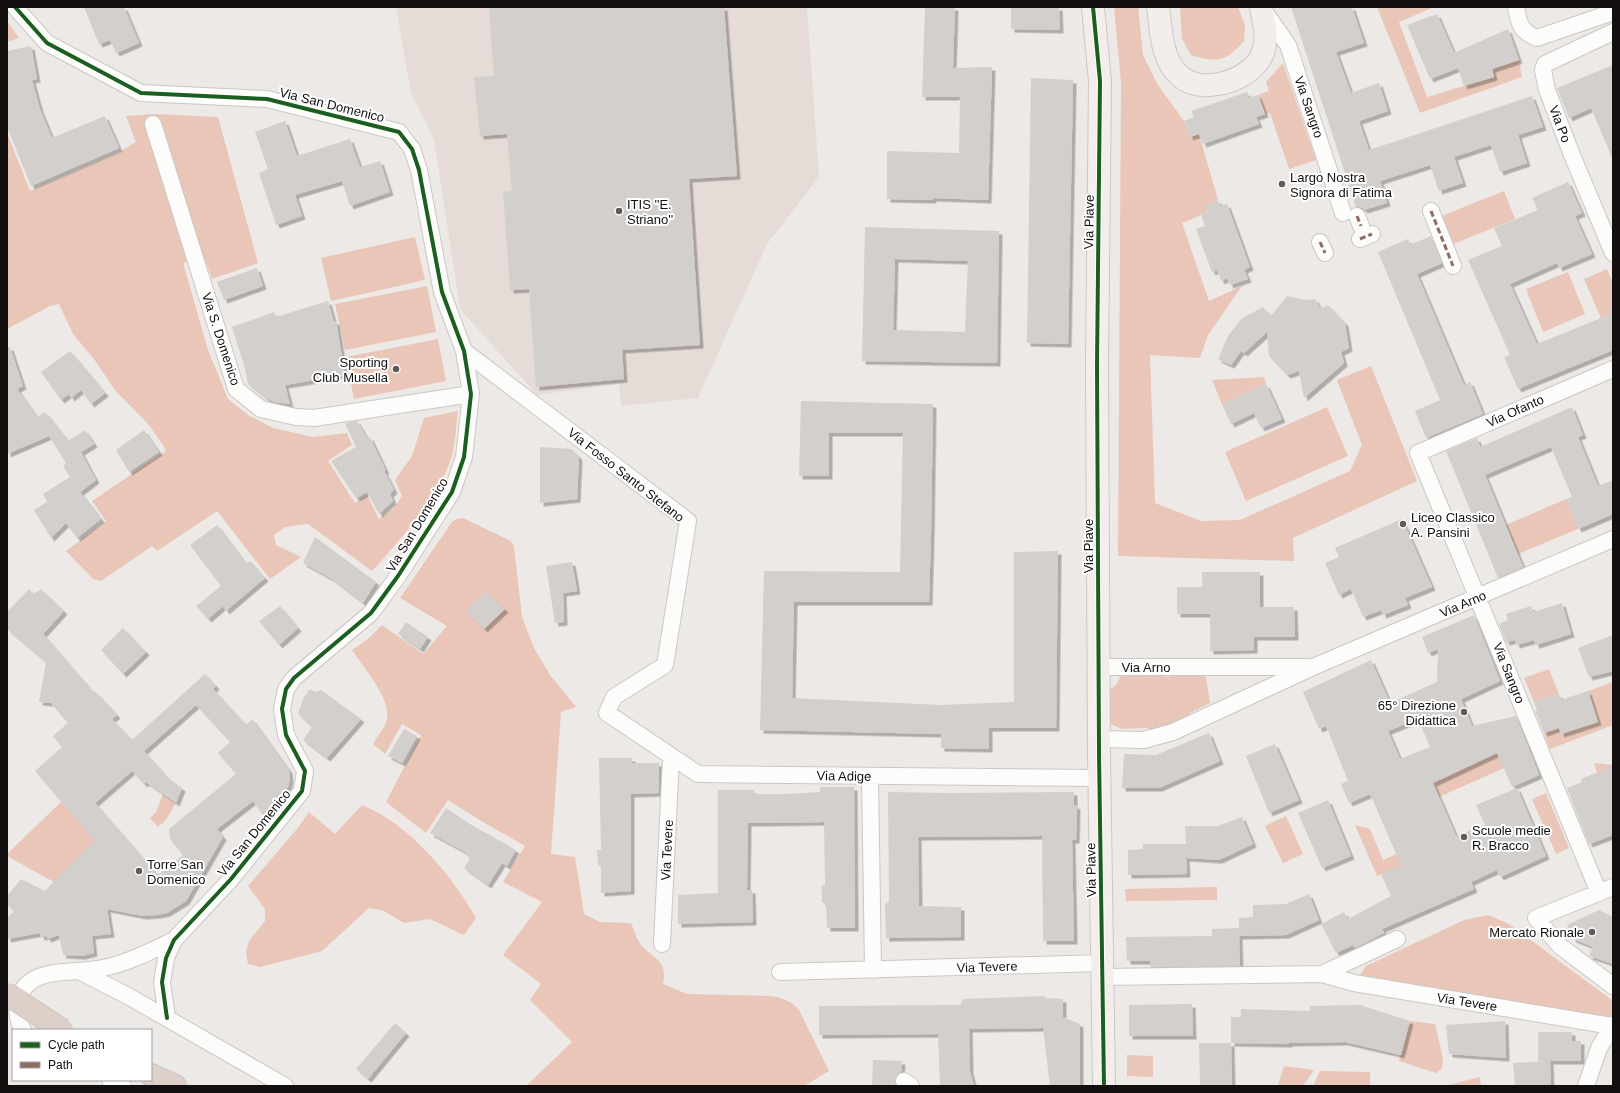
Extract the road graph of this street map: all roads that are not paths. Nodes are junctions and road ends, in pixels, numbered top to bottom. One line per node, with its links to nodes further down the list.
1 (15, 7): 13 (street, Via San Domenico)
2 (1093, 7): 19 (street, Via Piave)
3 (1158, 7): 4 (street)
4 (1261, 7): 10 (street, Via Sangro)
5 (1516, 7): 6 (street)
6 (1613, 12)
7 (1613, 32): 11 (street, Via Po)
8 (153, 124): 15 (street, Via S. Domenico)
9 (1430, 211): 12 (street)
10 (1361, 230)
11 (1613, 253)
12 (1453, 266)
13 (464, 351): 15 (street, Via San Domenico); 21 (street, Via Fosso Santo Stefano)
14 (1613, 368): 16 (street, Via Ofanto)
15 (471, 394): 28 (street, Via San Domenico)
16 (1418, 453): 18 (street, Via Sangro)
17 (1613, 539): 18 (street, Via Arno)
18 (1478, 598): 20 (street, Via Arno); 26 (street, Via Sangro)
19 (1099, 667): 20 (street, Via Arno); 22 (street, Via Piave)
20 (1313, 667): 22 (street, Via Arno)
21 (607, 713): 23 (street, Via Adige)
22 (1099, 739): 25 (street, Via Piave)
23 (672, 756): 24 (street, Via Adige); 29 (street, Via Tevere)
24 (870, 776): 25 (street, Via Adige); 30 (street)
25 (1100, 778): 31 (street, Via Piave)
26 (1606, 890): 35 (street)
27 (1397, 939): 34 (street, Via Tevere)
28 (174, 940): 32 (street, Via San Domenico); 37 (street, Via San Domenico)
29 (662, 944)
30 (873, 970): 31 (street, Via Tevere); 33 (street, Via Tevere)
31 (1102, 970): 34 (street, Via Tevere); 46 (street, Via Piave)
32 (80, 971): 37 (street); 39 (street, Via San Domenico)
33 (780, 972)
34 (1322, 974): 38 (street, Via Tevere)
35 (1613, 986)
36 (7, 994): 40 (highway, bridge)
37 (167, 1018): 45 (street)
38 (1613, 1026): 47 (street)
39 (22, 1029)
40 (60, 1029)
41 (152, 1075): 44 (highway)
42 (112, 1081): 43 (street)
43 (123, 1086)
44 (175, 1086)
45 (285, 1086)
46 (1104, 1086)
47 (1586, 1086)

